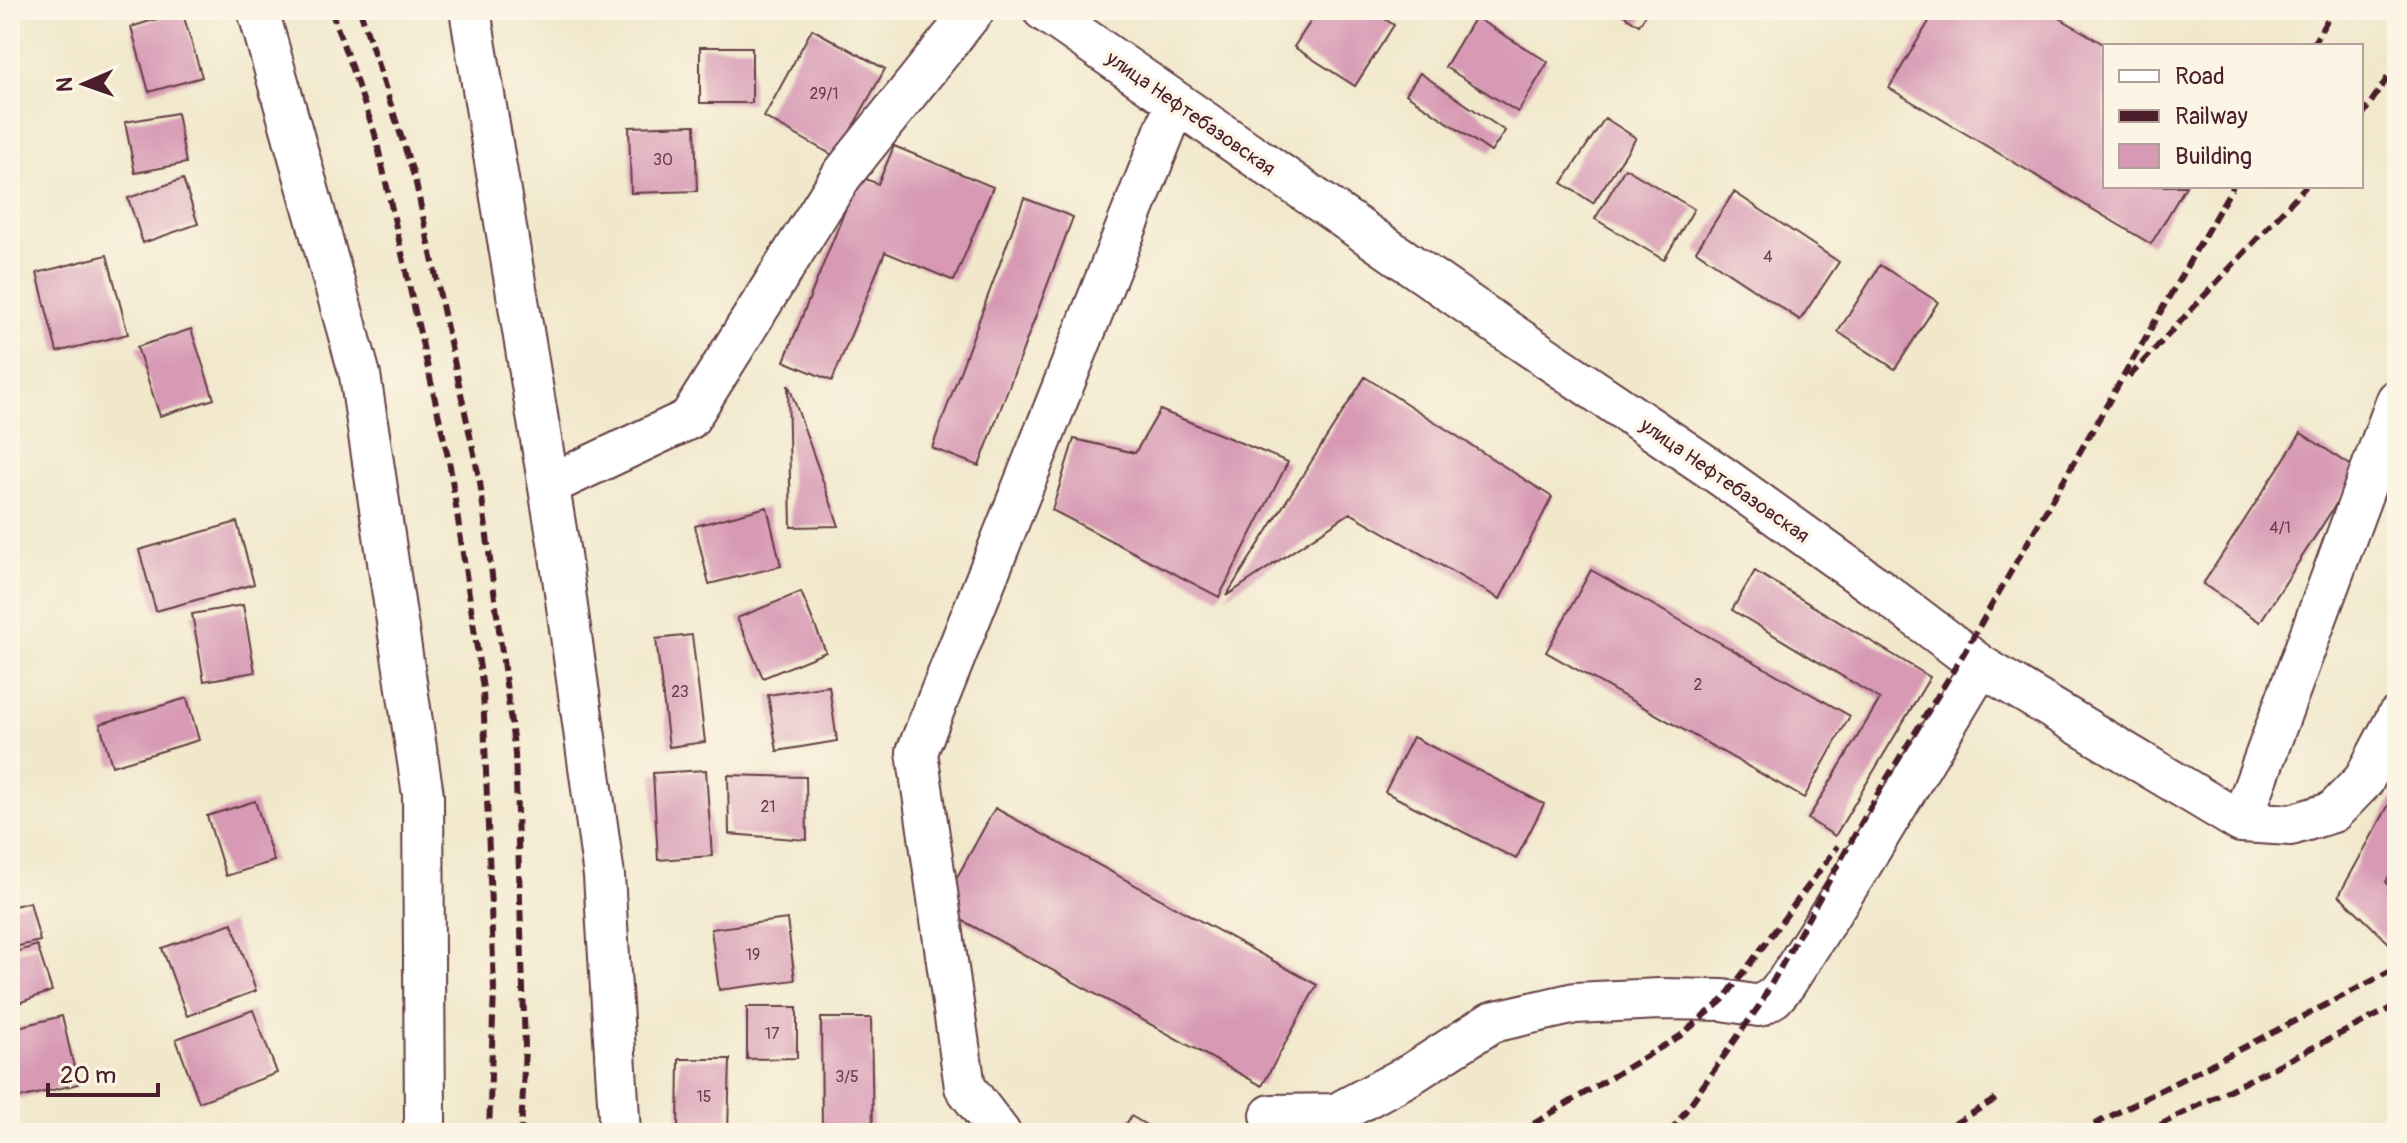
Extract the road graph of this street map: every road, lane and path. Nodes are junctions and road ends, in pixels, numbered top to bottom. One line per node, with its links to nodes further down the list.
1 (258, 10): 12 (street)
2 (470, 10): 7 (street)
3 (974, 10): 7 (street)
4 (1043, 10): 5 (street, улица Нефтебазовская)
5 (1176, 103): 8 (street, улица Нефтебазовская); 14 (street)
6 (2397, 400): 10 (street)
7 (549, 485): 13 (street)
8 (1981, 666): 10 (street, улица Нефтебазовская); 11 (street)
9 (2397, 717): 10 (street, улица Нефтебазовская)
10 (2241, 822)
11 (1271, 1115)
12 (422, 1133)
13 (620, 1133)
14 (1000, 1133)

